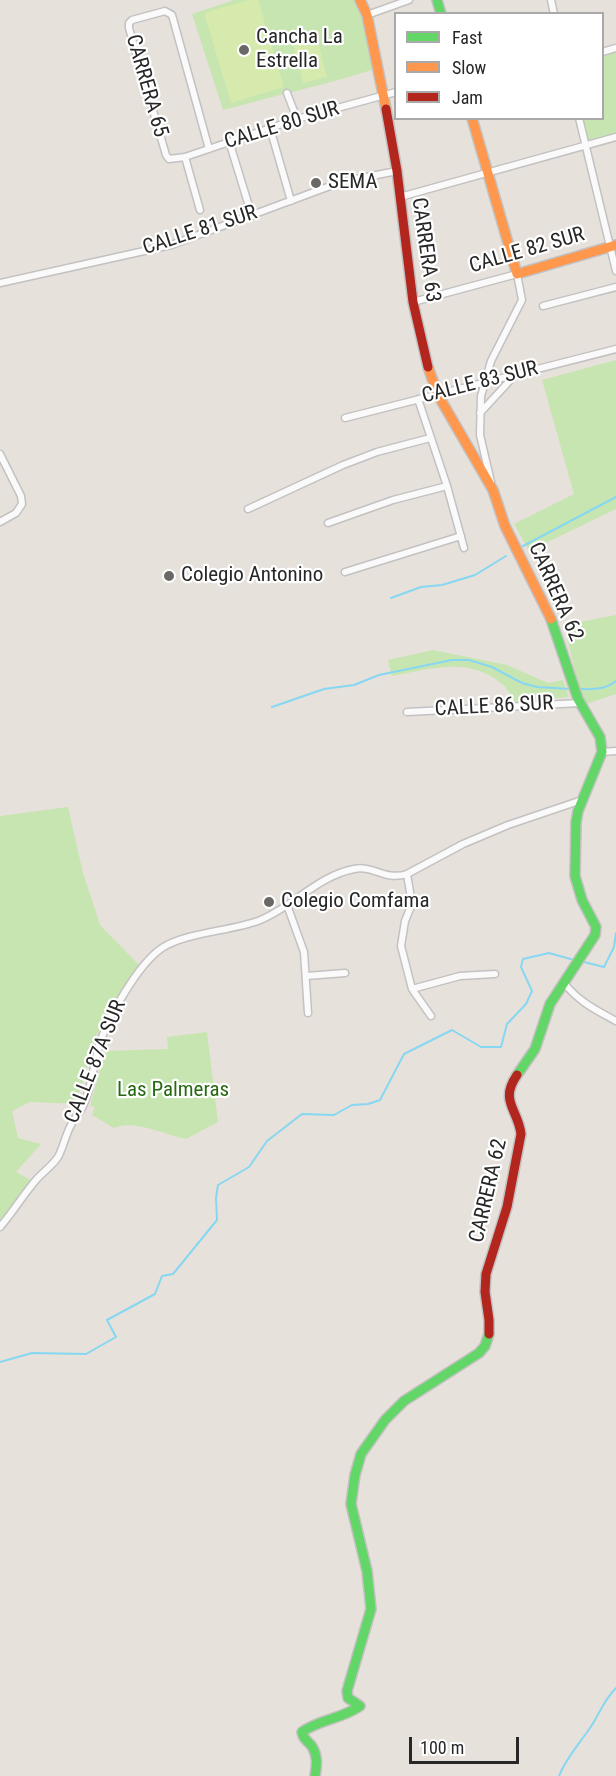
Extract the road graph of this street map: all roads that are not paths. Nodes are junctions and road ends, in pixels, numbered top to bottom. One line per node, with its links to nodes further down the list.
1 (360, 0): 3 (street, CARRERA 63)
2 (409, 0): 3 (street)
3 (367, 15): 6 (street, CARRERA 63)
4 (394, 92): 6 (street, CALLE 80 SUR)
5 (287, 93): 7 (street)
6 (384, 95): 7 (street, CALLE 80 SUR); 17 (street, CARRERA 63)
7 (297, 119): 10 (street, CALLE 80 SUR)
8 (473, 120): 18 (street, CARRERA 62)
9 (579, 120): 13 (street)
10 (270, 128): 12 (street, CALLE 80 SUR); 20 (street)
11 (616, 136): 13 (street)
12 (229, 141): 14 (street, CALLE 80 SUR); 22 (street)
13 (585, 146): 18 (street); 23 (street)
14 (209, 149): 15 (street, CALLE 80 SUR); 16 (street, CARRERA 65)
15 (185, 158): 16 (street, CALLE 80 SUR); 21 (street, CARRERA 65)
16 (170, 159)
17 (397, 171): 19 (street, CARRERA 63); 20 (street, CALLE 81 SUR)
18 (488, 173): 19 (street); 25 (street, CARRERA 62)
19 (400, 197): 28 (street, CARRERA 63)
20 (291, 201): 22 (street, CALLE 81 SUR)
21 (200, 210)
22 (252, 216): 26 (street, CALLE 81 SUR)
23 (613, 245): 24 (street); 25 (street, CALLE 82 SUR)
24 (616, 271)
25 (517, 274): 28 (street, CALLE 82 SUR); 32 (street, CARRERA 62)
26 (0, 283)
27 (616, 287): 29 (street)
28 (413, 302): 33 (street, CARRERA 63)
29 (543, 306)
30 (616, 349): 31 (street, CALLE 83 SUR)
31 (516, 374): 32 (street, CALLE 83 SUR); 35 (street)
32 (484, 382): 33 (street, CALLE 83 SUR); 35 (street, CARRERA 62)
33 (438, 394): 34 (street, CALLE 83 SUR); 40 (street, CARRERA 63)
34 (418, 399): 36 (street, CALLE 83 SUR); 37 (street)
35 (480, 413): 40 (street, CARRERA 62)
36 (345, 418)
37 (430, 438): 39 (street); 41 (street)
38 (0, 454): 42 (street)
39 (447, 486): 43 (street); 44 (street)
40 (493, 490): 47 (street, CARRERA 62)
41 (248, 509)
42 (0, 522)
43 (328, 523)
44 (461, 536): 45 (street); 46 (street)
45 (464, 548)
46 (345, 572)
47 (578, 698): 48 (street, CALLE 86 SUR); 50 (street, CARRERA 62)
48 (407, 712)
49 (616, 751): 50 (street)
50 (602, 752): 51 (street, CARRERA 62)
51 (582, 800): 52 (street, CALLE 87A SUR); 57 (street, CARRERA 62)
52 (407, 874): 53 (street, CALLE 87A SUR); 58 (street)
53 (287, 904): 56 (street); 62 (street, CALLE 87A SUR)
54 (345, 973): 56 (street)
55 (495, 974): 58 (street)
56 (306, 976): 59 (street)
57 (564, 984): 61 (street); 63 (street, CARRERA 62)
58 (412, 989): 60 (street)
59 (308, 1013)
60 (431, 1016)
61 (616, 1021)
62 (0, 1227)
63 (315, 1776)

